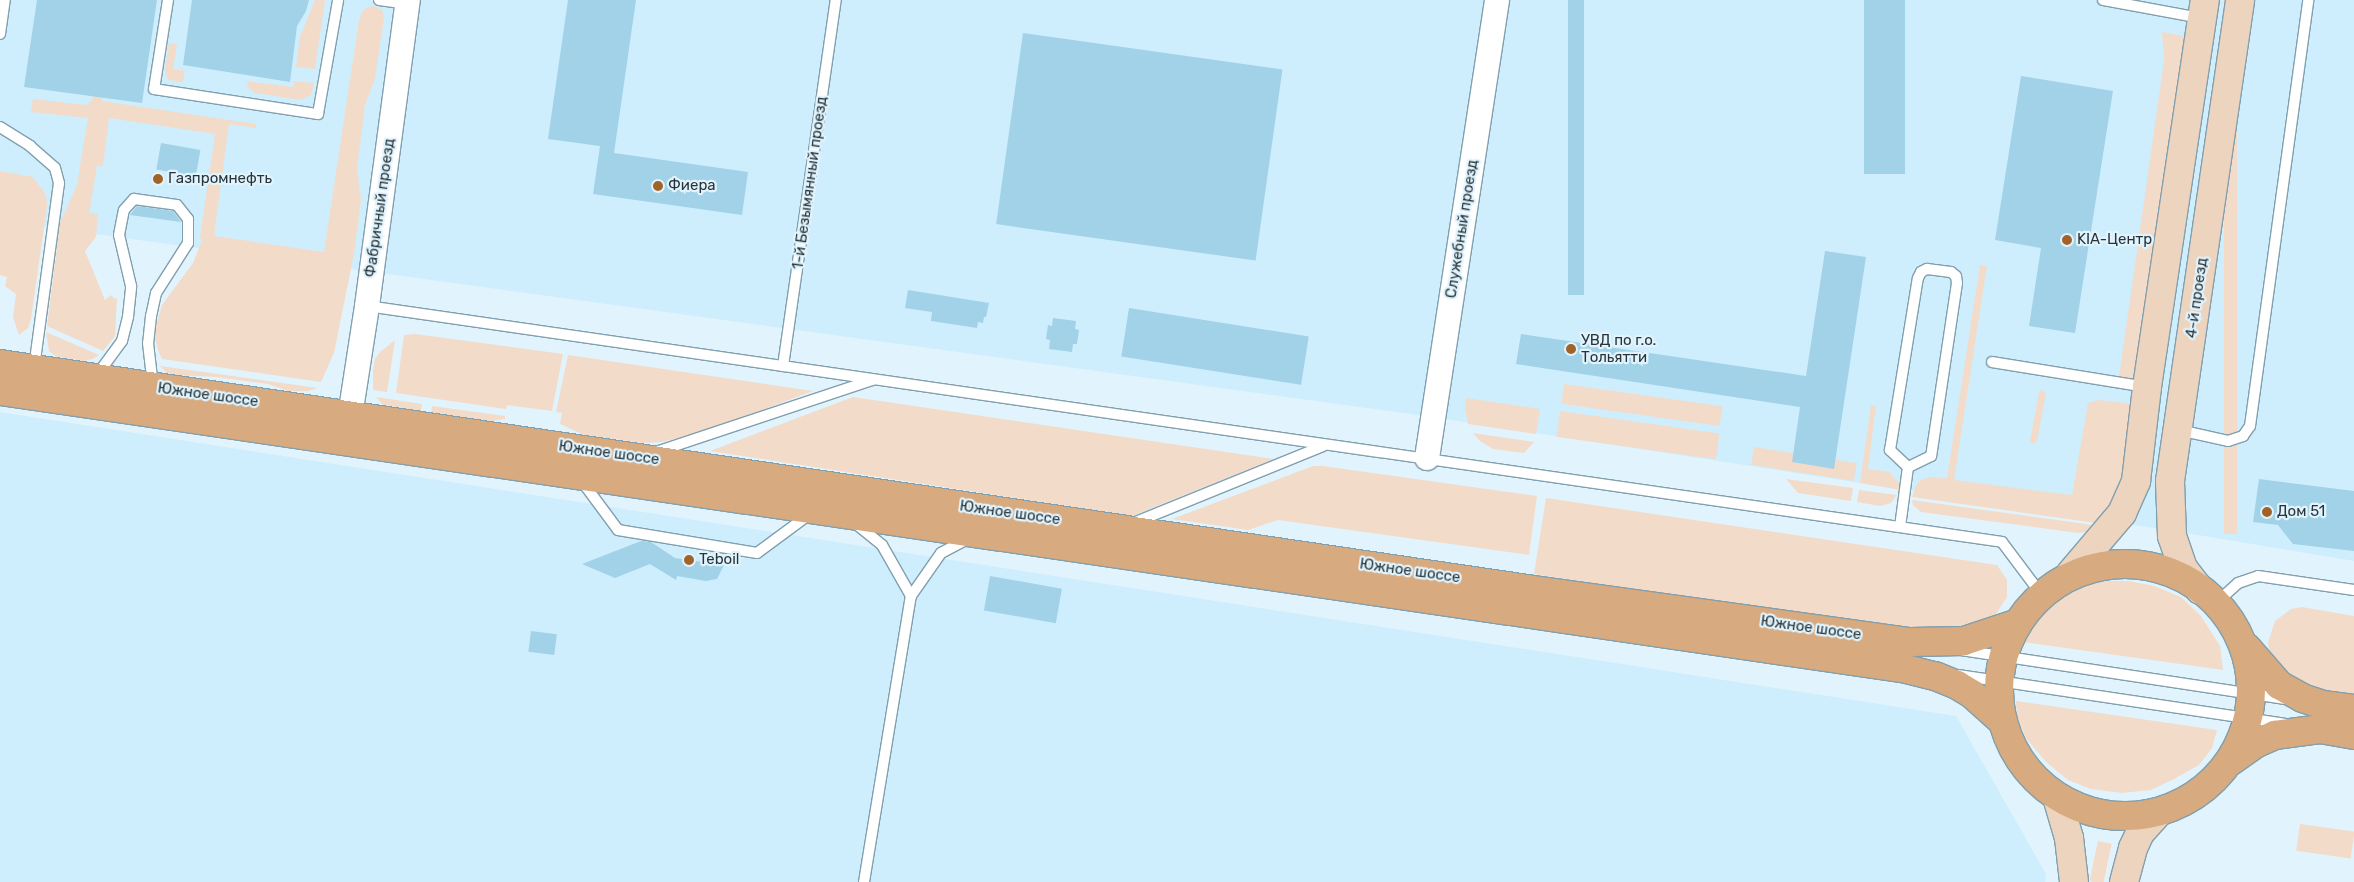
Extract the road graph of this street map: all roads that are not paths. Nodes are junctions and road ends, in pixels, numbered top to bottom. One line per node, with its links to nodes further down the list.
1 (5, 0): 12 (lane)
2 (168, 0): 3 (lane)
3 (338, 0)
4 (379, 0): 10 (lane)
5 (836, 0): 17 (lane, 1-й Безымянный проезд)
6 (1497, 0): 28 (street, Служебный проезд)
7 (2103, 0): 11 (lane)
8 (2240, 0): 25 (main road, 4-й проезд)
9 (2308, 0): 25 (lane)
10 (407, 2): 14 (street, Фабричный проезд)
11 (2203, 9): 22 (main road)
12 (0, 34)
13 (0, 127): 18 (lane)
14 (367, 306): 17 (lane); 24 (street, Фабричный проезд)
15 (1992, 362): 22 (lane)
16 (0, 364): 18 (main road, Южное шоссе)
17 (783, 366): 20 (lane)
18 (34, 370): 19 (main road, Южное шоссе)
19 (94, 378): 21 (main road, Южное шоссе); 21 (lane)
20 (876, 379): 26 (lane); 27 (lane)
21 (154, 387): 24 (main road, Южное шоссе)
22 (2148, 387): 36 (main road)
23 (0, 391): 30 (main road, Южное шоссе)
24 (350, 416): 27 (main road, Южное шоссе)
25 (2178, 430): 40 (main road, 4-й проезд)
26 (1324, 445): 28 (lane); 34 (lane)
27 (640, 458): 34 (main road, Южное шоссе)
28 (1427, 458): 33 (lane)
29 (1908, 467): 29 (lane); 33 (lane)
30 (578, 475): 31 (main road, Южное шоссе); 31 (lane)
31 (815, 510): 32 (main road, Южное шоссе)
32 (845, 515): 35 (main road, Южное шоссе); 39 (lane)
33 (1900, 527): 38 (lane)
34 (1118, 529): 42 (main road, Южное шоссе)
35 (974, 534): 39 (lane); 44 (main road, Южное шоссе)
36 (2071, 573): 38 (main road); 40 (main road)
37 (2354, 590): 40 (lane)
38 (2041, 594): 41 (main road)
39 (911, 596): 54 (lane)
40 (2209, 596): 43 (main road)
41 (2018, 623): 42 (main road, Южное шоссе); 45 (main road)
42 (1911, 642): 45 (lane)
43 (2245, 647): 46 (main road); 48 (main road)
44 (1902, 668): 45 (lane); 49 (main road, Южное шоссе)
45 (2002, 669): 46 (lane); 46 (lane); 49 (main road)
46 (2251, 706): 48 (lane); 48 (lane); 51 (main road)
47 (2354, 709): 48 (main road)
48 (2322, 717): 50 (main road); 51 (main road)
49 (2000, 719): 52 (main road)
50 (2354, 735)
51 (2228, 763): 53 (main road)
52 (2056, 796): 53 (main road); 55 (main road)
53 (2157, 814): 56 (main road)
54 (864, 882)
55 (2074, 882)
56 (2124, 882)

